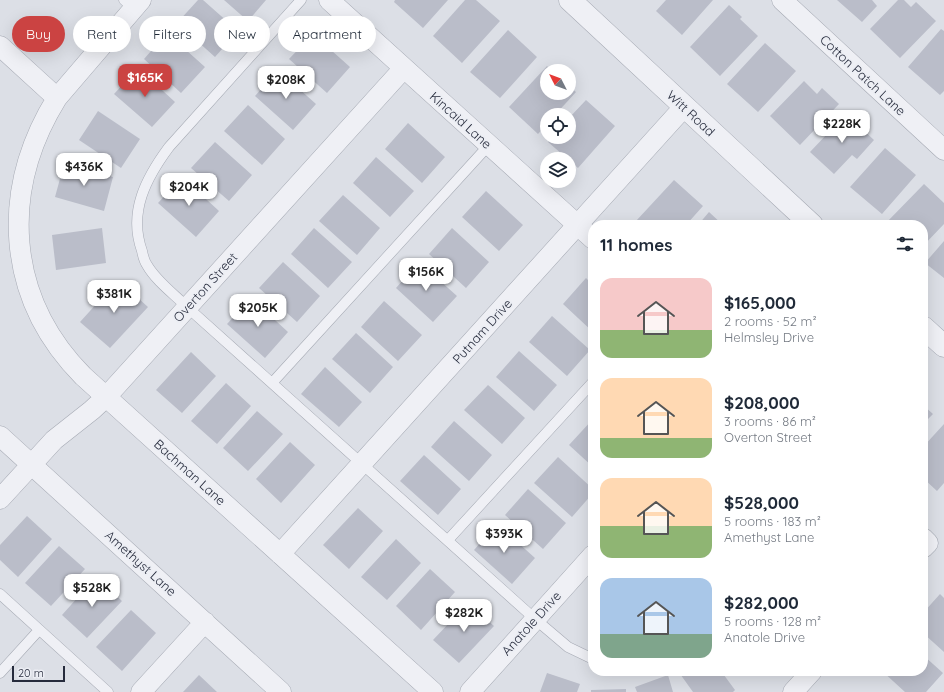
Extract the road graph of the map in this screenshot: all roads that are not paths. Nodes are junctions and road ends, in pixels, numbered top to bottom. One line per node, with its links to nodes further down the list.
1 (301, 0): 15 (lane)
2 (329, 0): 7 (street, Kincaid Lane)
3 (570, 0): 9 (street, Witt Road)
4 (784, 0): 11 (street, Cotton Patch Lane)
5 (132, 3): 8 (street, Bachman Lane)
6 (0, 46): 8 (street)
7 (404, 68): 10 (street, Kincaid Lane); 15 (street, Overton Street)
8 (57, 98): 20 (street, Bachman Lane)
9 (684, 107): 12 (street, Witt Road); 13 (street, Putnam Drive)
10 (489, 145): 13 (street, Kincaid Lane); 18 (lane)
11 (944, 150)
12 (807, 220)
13 (578, 225): 14 (street, Kincaid Lane); 22 (street, Putnam Drive)
14 (588, 234)
15 (187, 307): 18 (lane); 20 (street, Overton Street)
16 (928, 332): 17 (street)
17 (944, 346)
18 (272, 383): 22 (lane)
19 (588, 387): 25 (lane)
20 (107, 396): 23 (street, Overton Street); 26 (street, Bachman Lane)
21 (0, 436): 23 (street, Amethyst Lane)
22 (362, 463): 25 (lane); 26 (street, Putnam Drive)
23 (32, 464): 24 (street, Overton Street); 30 (street, Amethyst Lane)
24 (0, 499)
25 (448, 540): 29 (lane)
26 (280, 554): 38 (street, Bachman Lane)
27 (588, 561): 29 (street, Anatole Drive)
28 (0, 594): 31 (lane)
29 (535, 618): 32 (lane); 39 (street, Anatole Drive)
30 (205, 622): 36 (street); 37 (street, Amethyst Lane)
31 (39, 630): 33 (lane); 35 (lane)
32 (588, 656)
33 (0, 673)
34 (807, 676): 40 (street)
35 (108, 692)
36 (141, 692)
37 (281, 692)
38 (433, 692)
39 (470, 692)
40 (793, 692)

